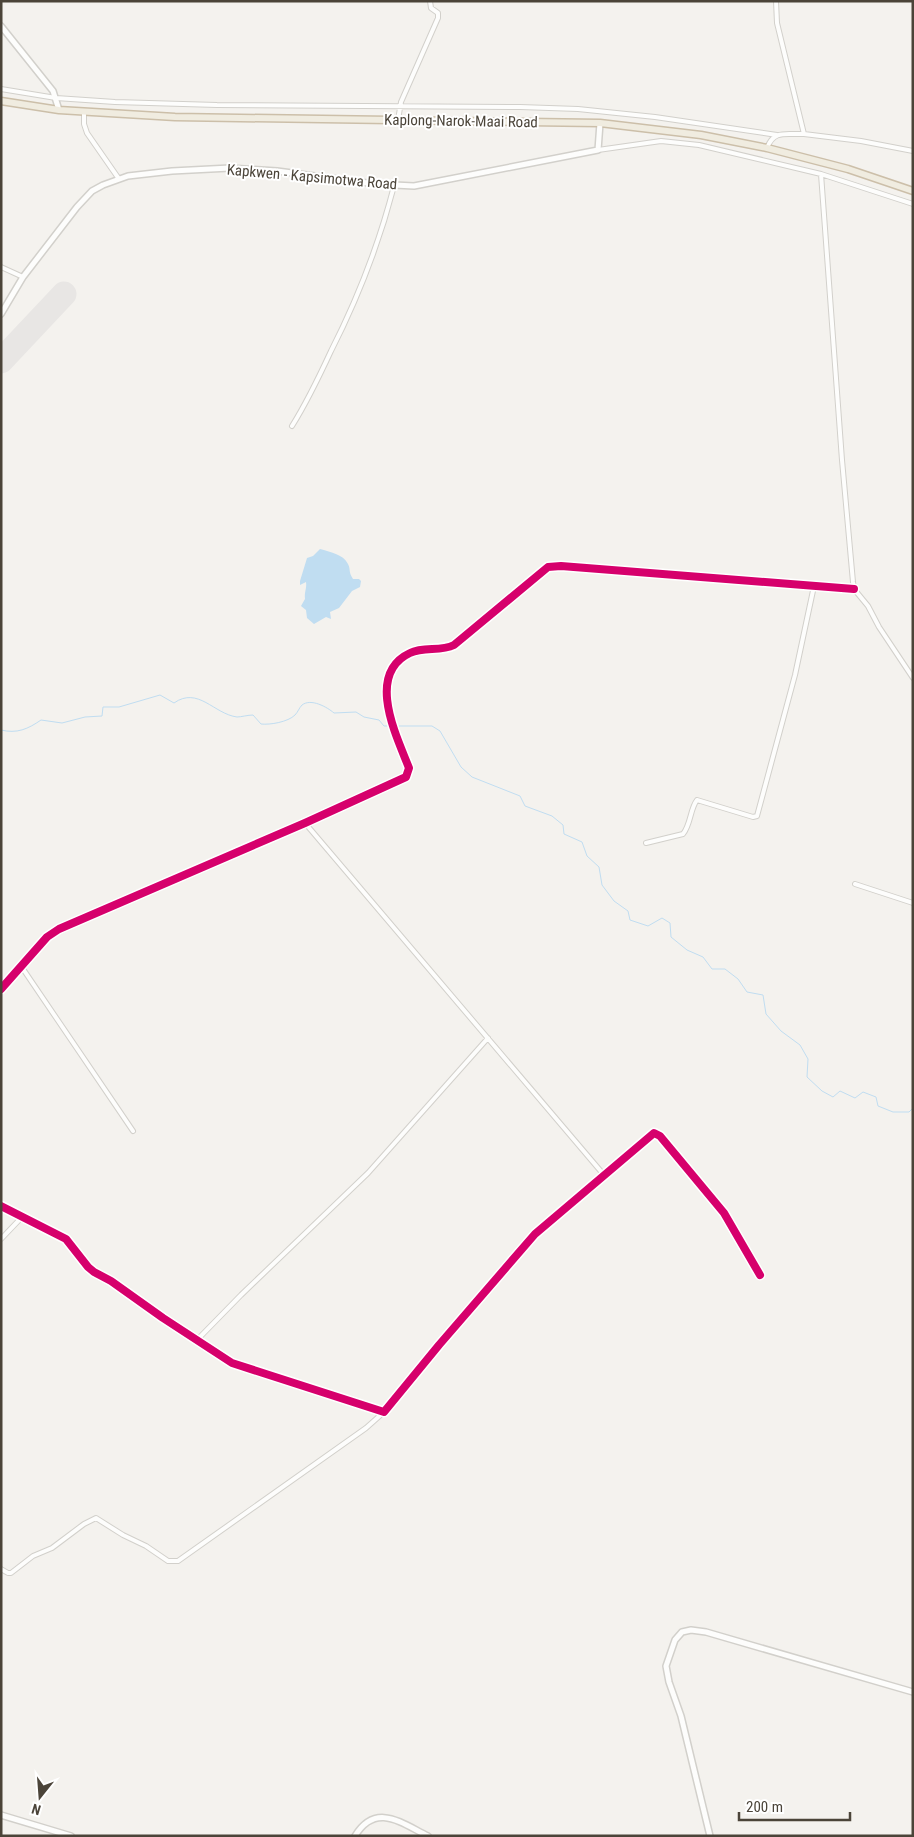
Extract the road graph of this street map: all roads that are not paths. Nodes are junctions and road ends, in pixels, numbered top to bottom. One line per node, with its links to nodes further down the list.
1 (430, 1): 7 (street)
2 (776, 1): 12 (street)
3 (1, 26): 5 (street)
4 (1, 89): 5 (street)
5 (56, 98): 7 (street); 8 (street)
6 (1, 101): 8 (highway, Kaplong-Narok-Maai Road)
7 (400, 105): 10 (street); 14 (street)
8 (58, 110): 9 (highway, Kaplong-Narok-Maai Road)
9 (84, 112): 10 (highway, Kaplong-Narok-Maai Road); 20 (street)
10 (398, 120): 11 (highway, Kaplong-Narok-Maai Road)
11 (600, 124): 13 (highway, Kaplong-Narok-Maai Road); 17 (street)
12 (804, 134): 14 (street); 18 (street)
13 (701, 135): 15 (street); 16 (highway, Kaplong-Narok-Maai Road)
14 (777, 135): 16 (street)
15 (699, 145): 17 (street); 19 (street)
16 (767, 148): 22 (highway, Kaplong-Narok-Maai Road)
17 (598, 150): 21 (street, Kapkwen - Kapsimotwa Road)
18 (913, 151)
19 (821, 174): 23 (street); 29 (street)
20 (119, 179): 21 (street, Kapkwen - Kapsimotwa Road); 25 (street, Kapkwen - Kapsimotwa Road)
21 (394, 186): 27 (street)
22 (913, 191)
23 (913, 204)
24 (1, 268): 25 (street)
25 (23, 278): 26 (street, Kapkwen - Kapsimotwa Road)
26 (1, 314)
27 (292, 426)
28 (814, 586): 29 (street); 31 (street); 32 (street)
29 (854, 589): 30 (street)
30 (913, 678)
31 (305, 823): 35 (street); 37 (street)
32 (646, 843)
33 (855, 884): 34 (street)
34 (913, 903)
35 (21, 966): 36 (street); 38 (street)
36 (1, 989)
37 (488, 1038): 39 (street); 44 (street)
38 (133, 1131)
39 (604, 1175): 43 (street); 45 (street)
40 (1, 1206): 41 (street)
41 (22, 1216): 42 (street); 44 (street)
42 (1, 1239)
43 (760, 1275)
44 (197, 1340): 45 (street)
45 (384, 1412): 46 (street)
46 (1, 1569)
47 (913, 1692): 52 (street)
48 (1, 1815): 49 (street)
49 (71, 1836)
50 (355, 1836): 51 (street)
51 (428, 1836)
52 (710, 1836)

